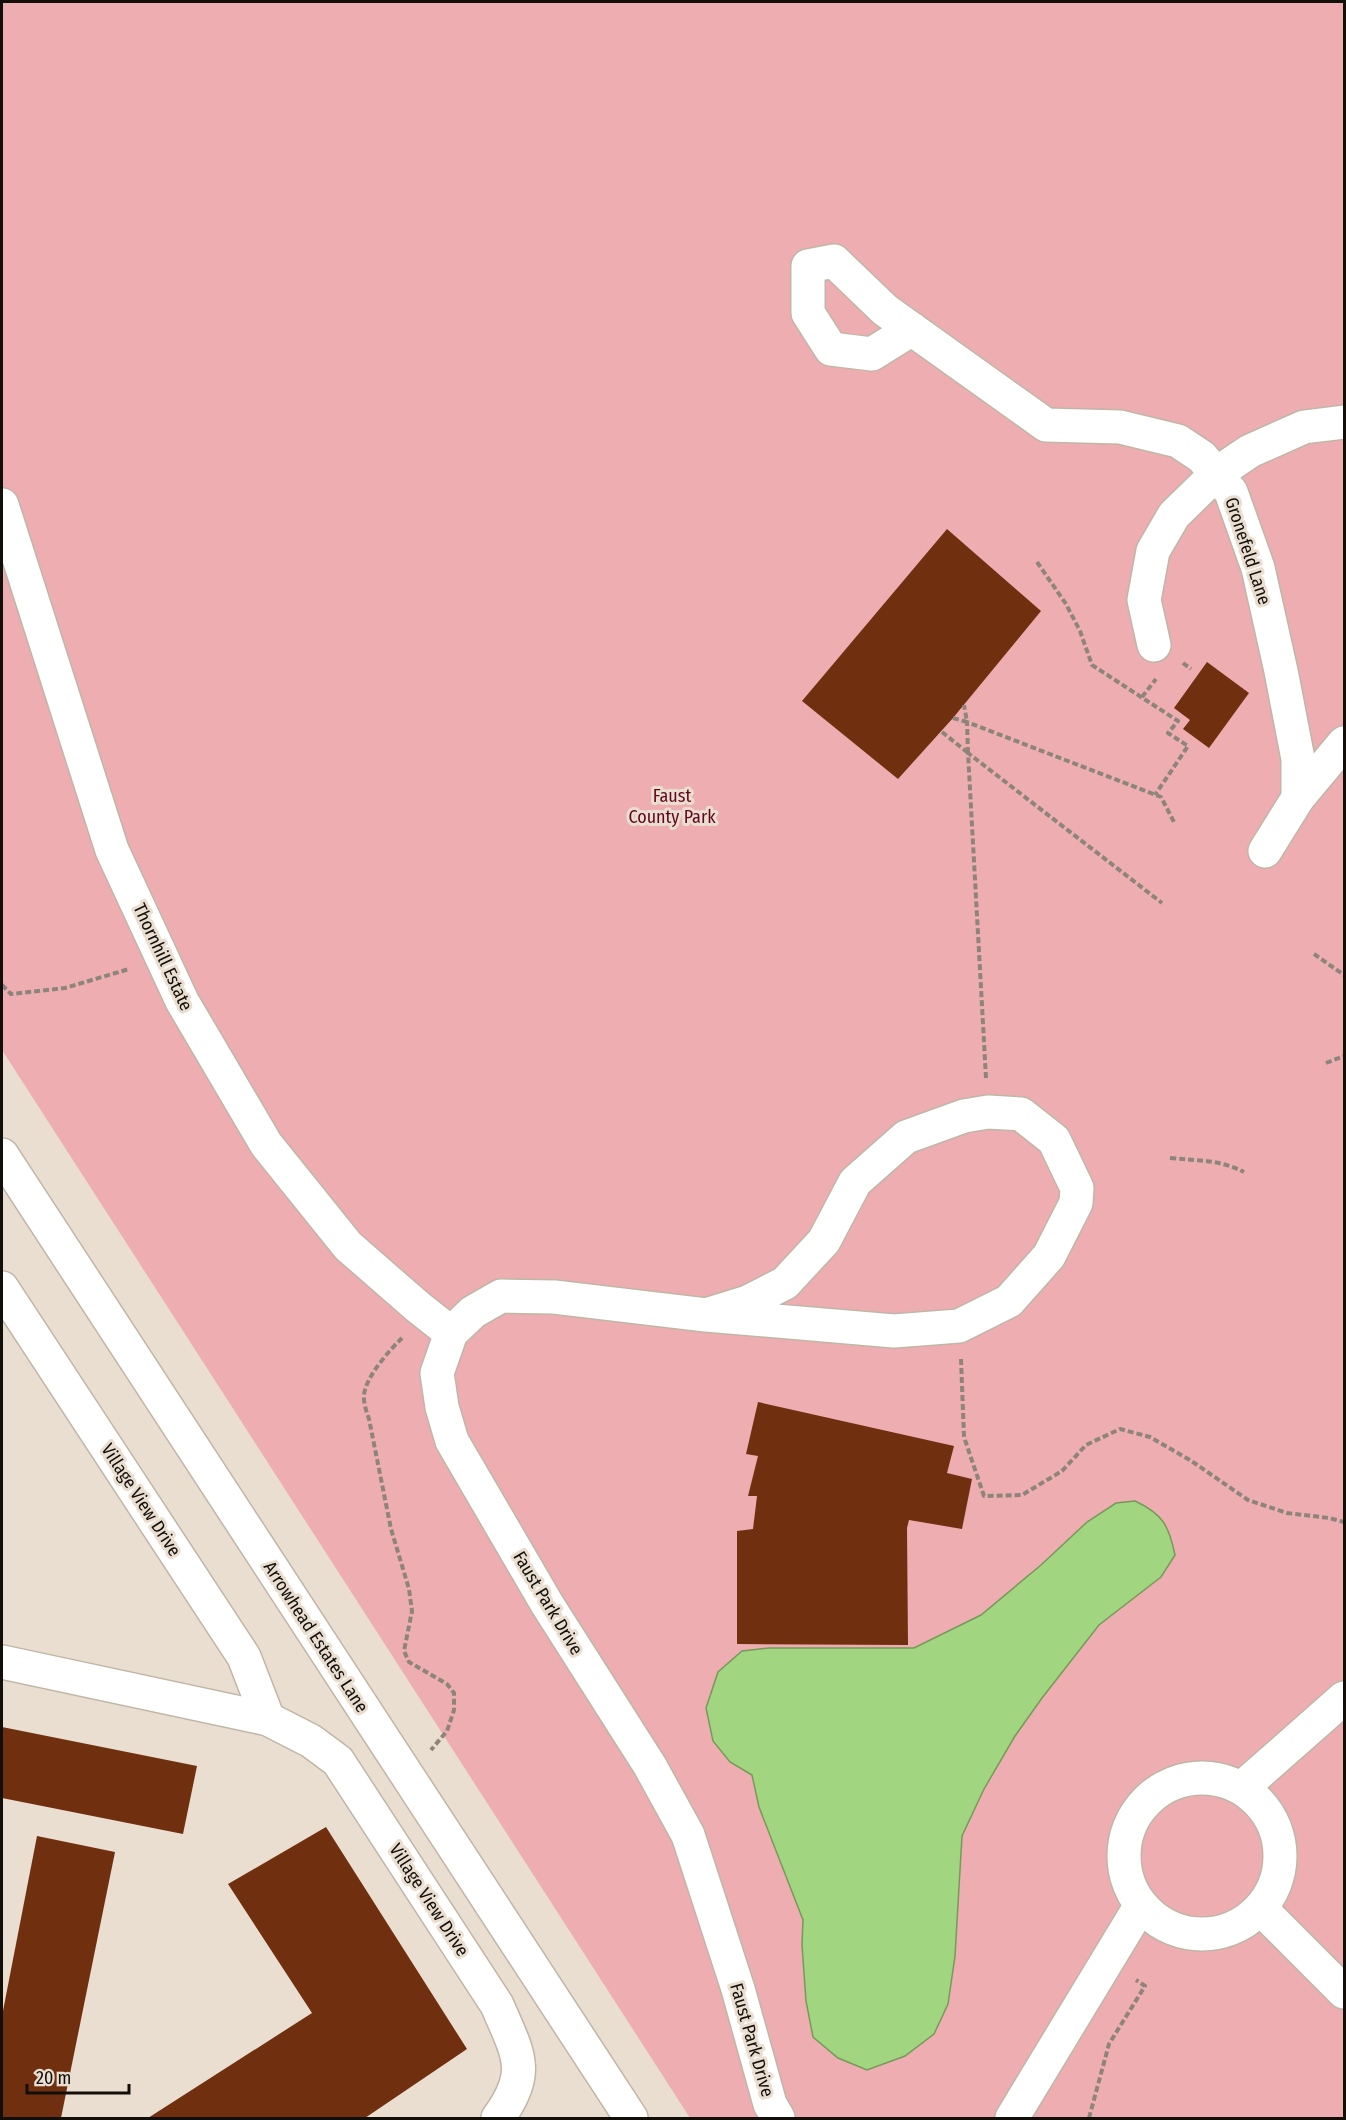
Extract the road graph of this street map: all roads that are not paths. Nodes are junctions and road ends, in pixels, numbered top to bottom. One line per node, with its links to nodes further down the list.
1 (912, 329): 3 (street, Gronefeld Lane)
2 (1344, 423): 3 (street)
3 (1216, 474): 5 (street); 7 (street, Gronefeld Lane)
4 (2, 505): 12 (street, Thornhill Estate)
5 (1154, 645)
6 (1344, 743): 7 (street)
7 (1298, 798): 8 (street)
8 (1265, 851)
9 (2, 1155): 16 (street, Arrowhead Estates Lane)
10 (2, 1288): 15 (street, Village View Drive)
11 (706, 1315): 11 (street, Faust Park Drive); 12 (street, Faust Park Drive)
12 (451, 1333): 24 (street, Faust Park Drive)
13 (2, 1662): 15 (street, Village View Drive)
14 (1344, 1698): 18 (street)
15 (268, 1719): 17 (street, Village View Drive)
16 (382, 1737): 17 (street); 23 (street, Arrowhead Estates Lane)
17 (338, 1761): 22 (street, Village View Drive)
18 (1243, 1788): 19 (street); 20 (street)
19 (1141, 1905): 20 (street); 25 (street)
20 (1261, 1909): 21 (street)
21 (1344, 1992)
22 (498, 2118)
23 (631, 2118)
24 (778, 2118)
25 (1012, 2118)

